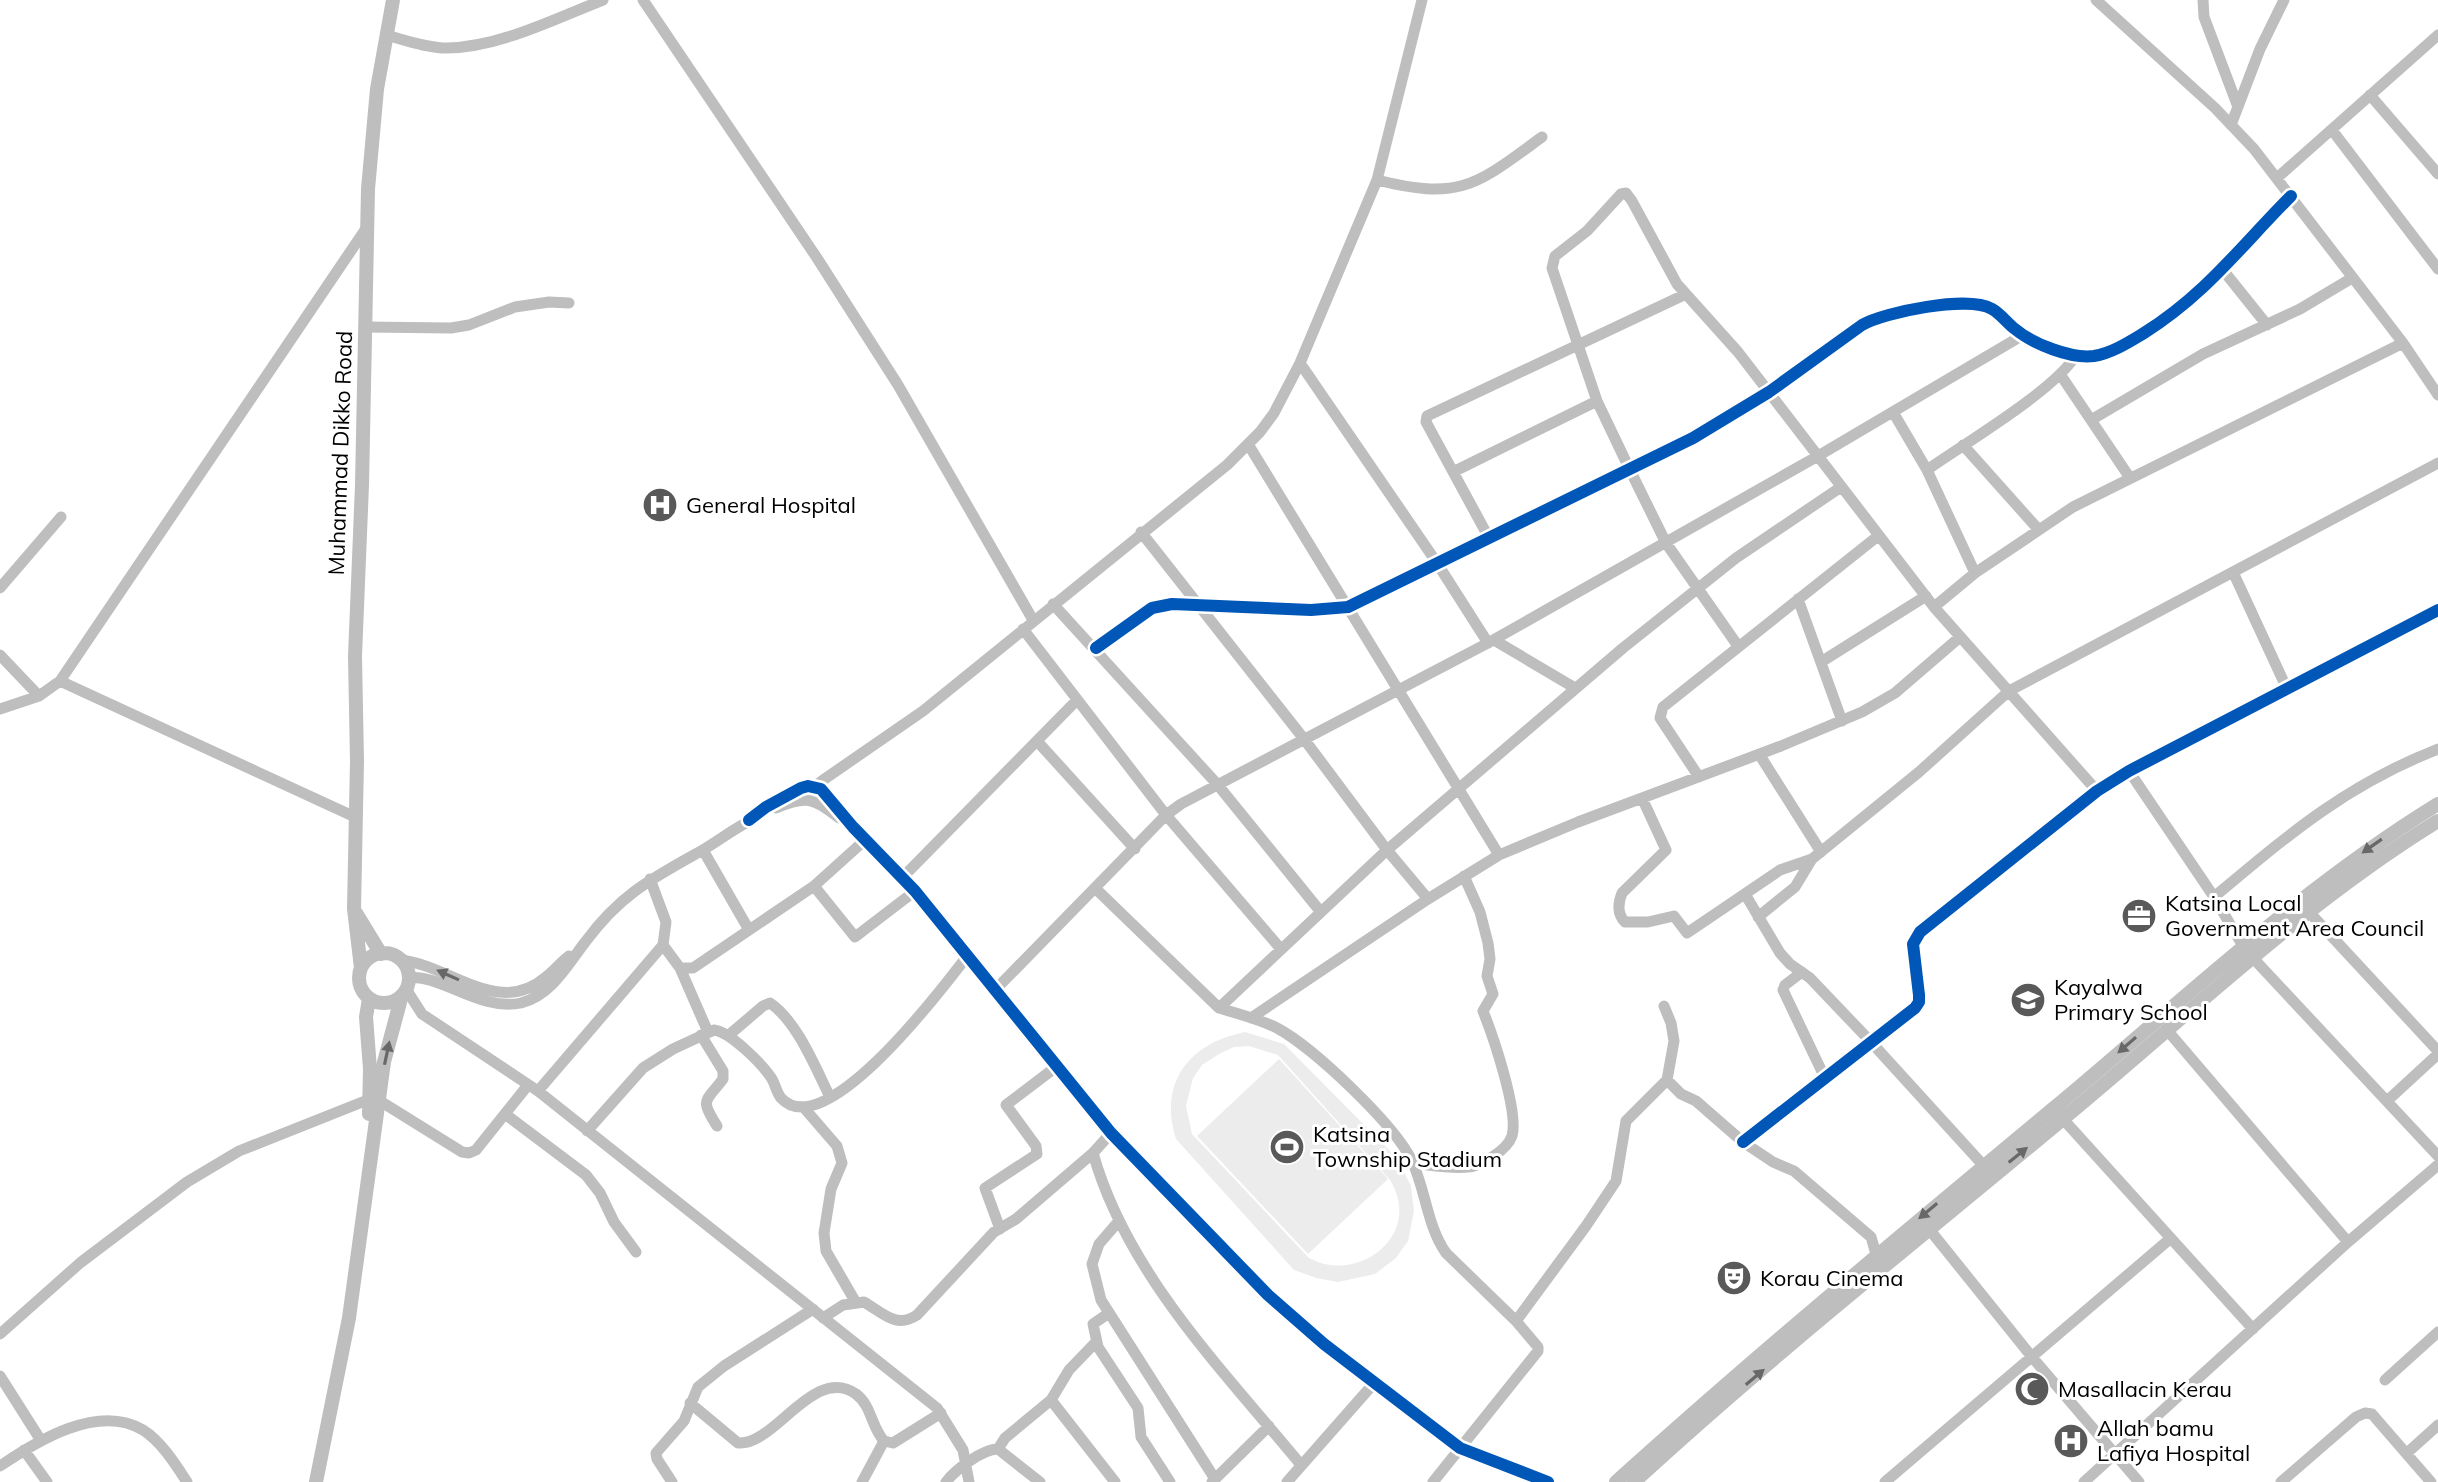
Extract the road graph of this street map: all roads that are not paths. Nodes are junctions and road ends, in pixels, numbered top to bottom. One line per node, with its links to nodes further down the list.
1 (393, 0): 8 (main road, Muhammad Dikko Road)
2 (603, 0): 8 (street)
3 (643, 0): 65 (street)
4 (1424, 0): 17 (street)
5 (2096, 0): 12 (street)
6 (2203, 0): 11 (street)
7 (2284, 0): 11 (street)
8 (386, 35): 19 (main road, Muhammad Dikko Road)
9 (2438, 35): 10 (street)
10 (2370, 95): 13 (street); 15 (street)
11 (2238, 107): 12 (street)
12 (2231, 125): 16 (street)
13 (2332, 130): 16 (street); 20 (street)
14 (1542, 137): 17 (street)
15 (2438, 174)
16 (2277, 178): 18 (street)
17 (1377, 180): 31 (street)
18 (2291, 196): 21 (street); 22 (street)
19 (367, 226): 26 (main road, Muhammad Dikko Road); 73 (street)
20 (2438, 269)
21 (2223, 270): 25 (street); 30 (street)
22 (2352, 278): 25 (street); 28 (street)
23 (1686, 294): 29 (street); 29 (street); 33 (street)
24 (569, 303): 26 (street)
25 (2267, 325): 37 (street)
26 (366, 327): 96 (main road, Muhammad Dikko Road)
27 (2023, 335): 30 (street); 33 (street); 36 (street)
28 (2403, 343): 34 (street); 45 (street)
29 (1578, 347): 35 (street); 44 (street)
30 (2076, 355): 32 (street)
31 (1300, 363): 38 (street); 53 (street)
32 (2060, 374): 37 (street); 39 (street)
33 (1769, 392): 40 (street); 42 (street)
34 (2438, 395)
35 (1597, 401): 42 (street); 44 (street)
36 (1893, 412): 40 (street); 43 (street)
37 (2091, 420): 45 (street)
38 (1248, 444): 49 (street); 62 (street)
39 (1963, 445): 43 (street); 48 (street)
40 (1818, 456): 46 (street); 52 (street)
41 (2438, 463): 54 (street)
42 (1629, 468): 51 (street); 52 (street)
43 (1927, 470): 55 (street)
44 (1455, 475): 51 (street)
45 (2130, 478): 48 (street)
46 (1841, 487): 50 (street); 57 (street)
47 (61, 517): 56 (street)
48 (2038, 529): 55 (street)
49 (1141, 532): 60 (street); 61 (street)
50 (1878, 536): 58 (street); 59 (street)
51 (1489, 538): 53 (street)
52 (1666, 543): 57 (street); 68 (street)
53 (1437, 563): 62 (street); 68 (street)
54 (2233, 572): 75 (street); 77 (street)
55 (1975, 573): 63 (street)
56 (0, 588)
57 (1698, 588): 69 (street); 74 (street)
58 (1926, 596): 63 (street); 72 (street)
59 (1798, 599): 69 (street); 72 (street)
60 (1053, 604): 65 (street); 70 (street)
61 (1201, 606): 62 (street); 70 (street); 82 (street)
62 (1348, 607): 76 (street)
63 (1934, 607): 67 (street)
64 (2438, 610): 75 (street)
65 (1033, 620): 66 (street)
66 (1023, 629): 79 (street); 89 (street)
67 (1960, 637): 77 (street); 81 (street)
68 (1491, 642): 74 (street); 76 (street)
69 (1738, 646): 87 (street)
70 (1096, 648): 88 (street)
71 (0, 655): 78 (street)
72 (1821, 662): 81 (street)
73 (60, 681): 78 (street); 96 (street)
74 (1575, 688): 90 (street)
75 (2287, 689): 86 (street)
76 (1398, 690): 82 (street); 90 (street)
77 (2009, 691): 91 (street); 105 (street)
78 (39, 696): 80 (street)
79 (1077, 700): 83 (street); 95 (street)
80 (0, 709)
81 (1842, 721): 85 (street)
82 (1304, 739): 88 (street); 103 (street)
83 (1037, 741): 101 (street); 107 (street)
84 (2438, 749): 113 (street)
85 (1759, 754): 87 (street); 105 (street)
86 (2129, 771): 91 (street); 113 (street)
87 (1699, 777): 92 (street)
88 (1217, 784): 95 (street); 116 (street)
89 (814, 787): 93 (street); 97 (street); 99 (street)
90 (1456, 788): 103 (street); 104 (street)
91 (2097, 791): 140 (street)
92 (1642, 798): 104 (street); 112 (street)
93 (806, 799): 97 (street); 99 (street)
94 (2438, 804): 122 (main road, one-way to 122)
95 (1166, 815): 101 (street); 123 (street)
96 (355, 817): 115 (main road, Muhammad Dikko Road)
97 (749, 820): 102 (street)
98 (2438, 821): 117 (main road)
99 (853, 827): 100 (street)
100 (865, 840): 107 (street); 109 (street)
101 (1135, 849): 110 (street)
102 (703, 850): 108 (street); 119 (street)
103 (1387, 850): 114 (street); 116 (street)
104 (1499, 855): 106 (street)
105 (1817, 856): 112 (street); 118 (street)
106 (1464, 876): 114 (street); 158 (street)
107 (902, 878): 111 (street)
108 (650, 879): 120 (street); 121 (street)
109 (814, 886): 111 (street); 119 (street)
110 (1096, 889): 132 (street); 135 (street)
111 (915, 891): 125 (street)
112 (1745, 894): 118 (street)
113 (2214, 897): 122 (street)
114 (1428, 899): 136 (street)
115 (354, 909): 124 (main road); 128 (main road, Muhammad Dikko Road)
116 (1320, 911): 123 (street)
117 (2310, 913): 126 (main road); 141 (street)
118 (1758, 917): 130 (street)
119 (749, 930): 129 (street)
120 (587, 939): 127 (street, one-way to 127); 131 (street)
121 (663, 945): 129 (street); 145 (street)
122 (2243, 946): 159 (main road, one-way to 159)
123 (1280, 948): 135 (street)
124 (381, 954): 127 (main road); 128 (main road)
125 (968, 955): 132 (street); 146 (street)
126 (2253, 958): 137 (main road); 148 (street)
127 (400, 960): 131 (main road)
128 (361, 968): 133 (main road)
129 (680, 968): 138 (street)
130 (1802, 972): 140 (street); 143 (street)
131 (406, 987): 133 (main road); 145 (street); 147 (main road, one-way to 131)
132 (996, 989): 142 (street)
133 (369, 999): 147 (main road)
134 (1664, 1006): 144 (street)
135 (1219, 1008): 136 (street)
136 (1251, 1018): 158 (street)
137 (2167, 1030): 151 (main road); 165 (street)
138 (705, 1034): 139 (street); 152 (street); 153 (street)
139 (729, 1035): 146 (street); 149 (street)
140 (1871, 1042): 143 (street); 159 (street)
141 (2438, 1052): 148 (street)
142 (1056, 1067): 154 (street); 162 (street)
143 (1825, 1078): 155 (street)
144 (1667, 1080): 155 (street); 172 (street)
145 (533, 1088): 150 (street); 153 (street)
146 (830, 1097): 149 (street)
147 (375, 1100): 150 (street); 175 (street); 200 (main road)
148 (2387, 1101): 157 (street)
149 (805, 1109): 168 (street)
150 (505, 1114): 166 (street)
151 (2063, 1119): 163 (main road, one-way to 151); 164 (street)
152 (717, 1126)
153 (587, 1131): 169 (street)
154 (1111, 1133): 156 (street); 180 (street)
155 (1743, 1142): 167 (street)
156 (1093, 1153): 161 (street); 162 (street)
157 (2438, 1156)
158 (1413, 1163): 172 (street)
159 (1983, 1165): 167 (main road, one-way to 167)
160 (2438, 1165): 165 (street)
161 (1118, 1222): 170 (street); 185 (street)
162 (1000, 1229): 168 (street)
163 (1929, 1229): 177 (street); 213 (main road, one-way to 163)
164 (2171, 1238): 173 (street); 177 (street)
165 (2348, 1242): 173 (street)
166 (636, 1252)
167 (1876, 1254): 212 (main road)
168 (855, 1301): 171 (street)
169 (813, 1309): 171 (street); 182 (street)
170 (1109, 1313): 176 (street); 197 (street)
171 (823, 1318): 183 (street)
172 (1516, 1321): 188 (street)
173 (2253, 1329): 192 (street)
174 (2438, 1332): 179 (street)
175 (0, 1334)
176 (1096, 1342): 181 (street); 207 (street)
177 (2032, 1357): 192 (street); 214 (street)
178 (0, 1376): 186 (street)
179 (2385, 1380)
180 (1375, 1382): 188 (street); 194 (street)
181 (1051, 1400): 189 (street); 206 (street)
182 (690, 1403): 187 (street); 201 (street)
183 (941, 1413): 187 (street); 193 (street)
184 (2438, 1425): 191 (street)
185 (1269, 1426): 194 (street); 197 (street)
186 (40, 1439): 190 (street); 199 (street)
187 (884, 1441): 202 (street)
188 (1460, 1448): 196 (street); 209 (street)
189 (998, 1449): 193 (street); 205 (street)
190 (24, 1450): 195 (street); 198 (street)
191 (2407, 1453): 217 (street); 218 (street)
192 (2115, 1455): 215 (street); 216 (street)
193 (966, 1465): 203 (street); 204 (street)
194 (1301, 1465): 208 (street)
195 (0, 1466)
196 (1524, 1473): 210 (street); 211 (street)
197 (1214, 1480)
198 (47, 1482)
199 (187, 1482)
200 (316, 1482)
201 (672, 1482)
202 (862, 1482)
203 (946, 1482)
204 (969, 1482)
205 (1040, 1482)
206 (1115, 1482)
207 (1170, 1482)
208 (1287, 1482)
209 (1433, 1482)
210 (1535, 1482)
211 (1548, 1482)
212 (1616, 1482)
213 (1634, 1482)
214 (1885, 1482)
215 (2084, 1482)
216 (2139, 1482)
217 (2281, 1482)
218 (2431, 1482)

